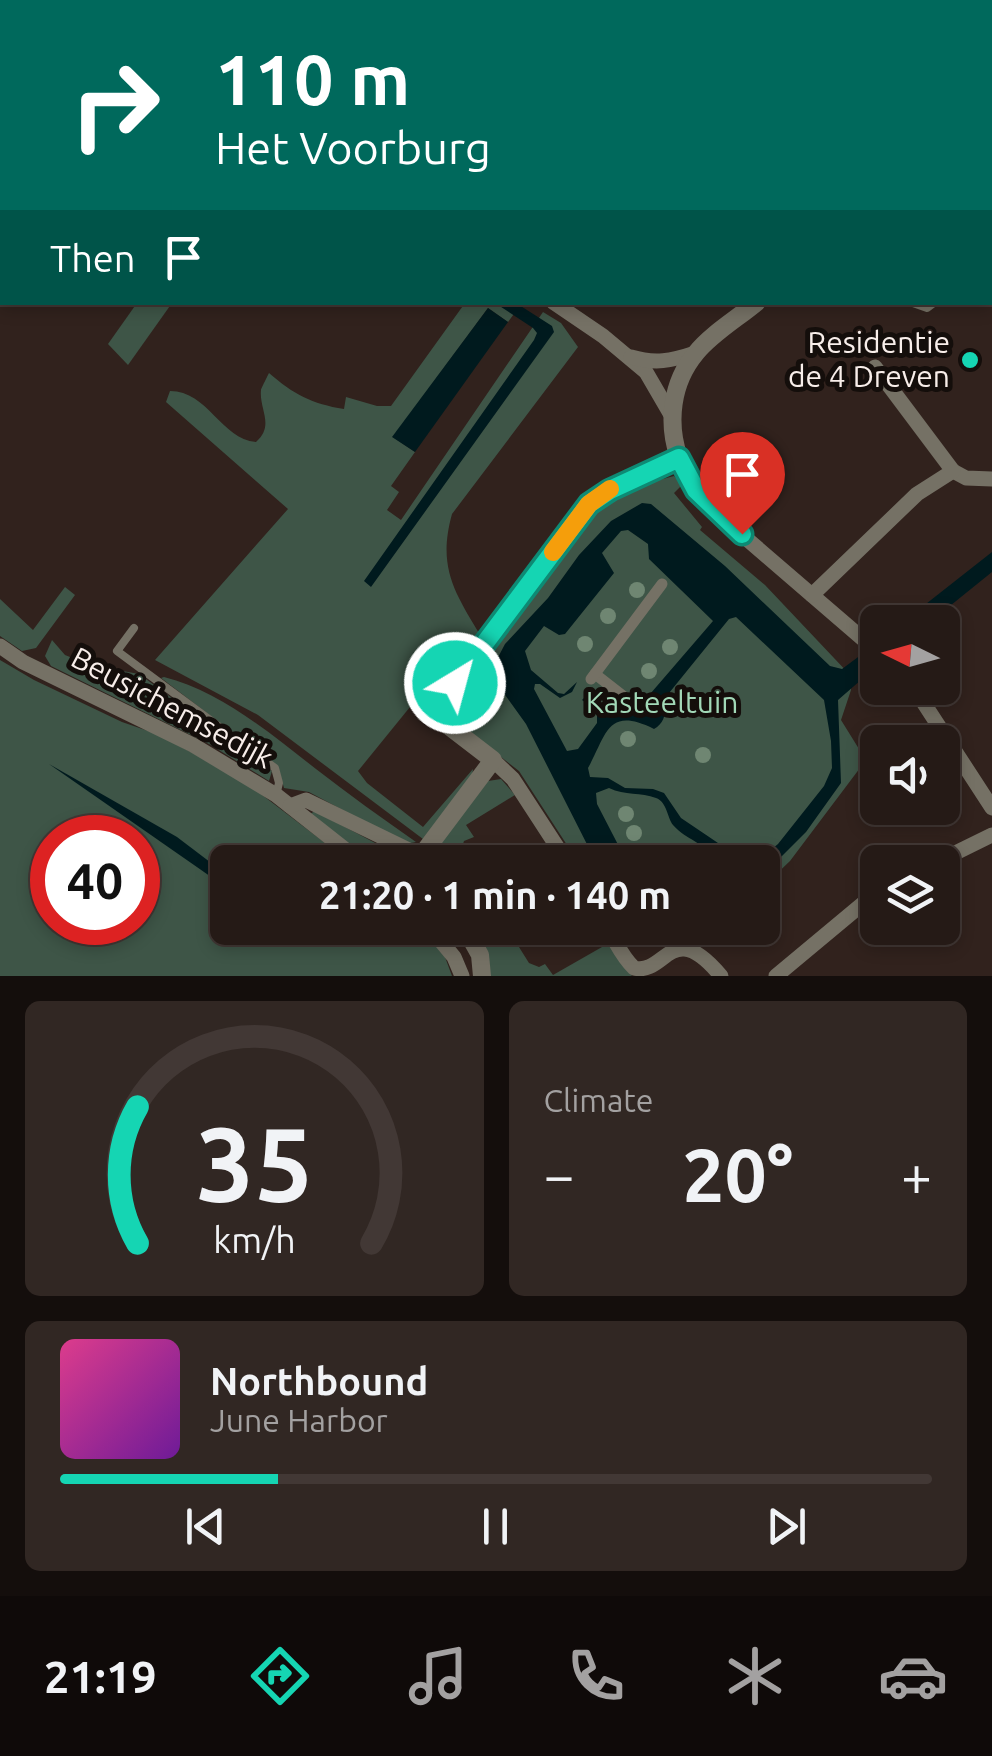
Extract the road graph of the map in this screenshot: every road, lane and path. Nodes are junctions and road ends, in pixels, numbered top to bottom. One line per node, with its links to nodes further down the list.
1 (557, 305): 4 (street)
2 (753, 305): 3 (street)
3 (696, 354): 4 (street); 6 (street)
4 (627, 356): 6 (street)
5 (875, 367): 8 (street)
6 (671, 415): 7 (street)
7 (679, 458): 11 (street); 17 (street)
8 (953, 471): 9 (street); 11 (street)
9 (992, 479)
10 (662, 584): 16 (street)
11 (812, 596): 13 (street)
12 (134, 628): 18 (lane)
13 (860, 637)
14 (0, 646): 18 (street, Beusichemsedijk)
15 (925, 705): 20 (street)
16 (636, 706)
17 (492, 760): 24 (street); 25 (street)
18 (276, 795): 19 (street, Beusichemsedijk)
19 (290, 806): 22 (street, Beusichemsedijk); 23 (street)
20 (992, 808)
21 (992, 834): 26 (street)
22 (339, 845)
23 (395, 845)
24 (433, 845)
25 (556, 845)
26 (960, 850)
27 (860, 906): 34 (street)
28 (444, 945): 31 (street)
29 (475, 945): 32 (street)
30 (618, 945): 33 (street)
31 (462, 976)
32 (482, 976)
33 (720, 976)
34 (776, 976)

